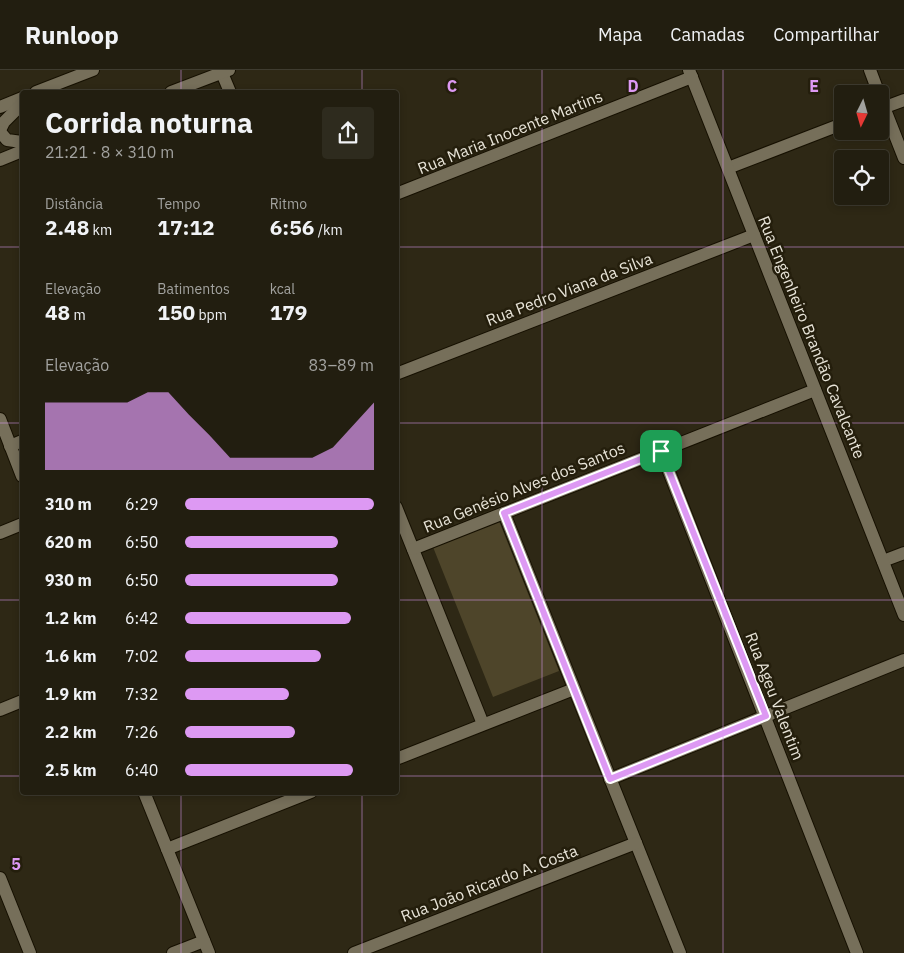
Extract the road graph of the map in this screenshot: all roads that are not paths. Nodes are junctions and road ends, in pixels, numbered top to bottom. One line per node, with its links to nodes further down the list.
1 (93, 70): 6 (street)
2 (870, 70): 5 (street)
3 (225, 71): 7 (street); 8 (street)
4 (690, 73): 21 (street, Rua Engenheiro Brandão Cavalcante); 22 (street, Rua Maria Inocente Martins)
5 (875, 85)
6 (44, 90)
7 (176, 90)
8 (230, 90)
9 (20, 99): 13 (street)
10 (904, 100): 11 (street)
11 (889, 101)
12 (20, 106): 16 (street)
13 (0, 107)
14 (889, 121): 19 (street)
15 (834, 127): 21 (street)
16 (0, 131): 17 (street)
17 (20, 142)
18 (20, 152): 20 (street)
19 (904, 158)
20 (0, 160)
21 (728, 168): 23 (street, Rua Engenheiro Brandão Cavalcante)
22 (399, 193)
23 (754, 235): 24 (street, Rua Pedro Viana da Silva); 25 (street, Rua Engenheiro Brandão Cavalcante)
24 (399, 373)
25 (815, 390): 28 (street, Rua Genésio Alves dos Santos); 36 (street, Rua Engenheiro Brandão Cavalcante)
26 (0, 419): 27 (street)
27 (16, 444): 29 (street)
28 (661, 451): 30 (street, Rua Genésio Alves dos Santos); 42 (street, Rua Ageu Valentim)
29 (20, 465)
30 (504, 513): 34 (street, Rua Genésio Alves dos Santos); 39 (street)
31 (399, 514): 34 (street)
32 (20, 525): 33 (street)
33 (0, 532)
34 (413, 549): 43 (street)
35 (904, 553): 36 (street)
36 (883, 561): 37 (street, Rua Engenheiro Brandão Cavalcante)
37 (904, 615)
38 (904, 660): 42 (street)
39 (574, 689): 43 (street); 45 (street)
40 (20, 702): 41 (street)
41 (0, 710)
42 (766, 716): 45 (street); 56 (street, Rua Ageu Valentim)
43 (483, 724): 44 (street)
44 (399, 758)
45 (610, 779): 48 (street)
46 (145, 795): 49 (street)
47 (303, 795): 49 (street)
48 (636, 843): 54 (street, Rua João Ricardo A. Costa); 55 (street)
49 (167, 849): 51 (street)
50 (0, 878): 52 (street)
51 (206, 947): 53 (street)
52 (30, 953)
53 (172, 953)
54 (354, 953)
55 (680, 953)
56 (857, 953)

